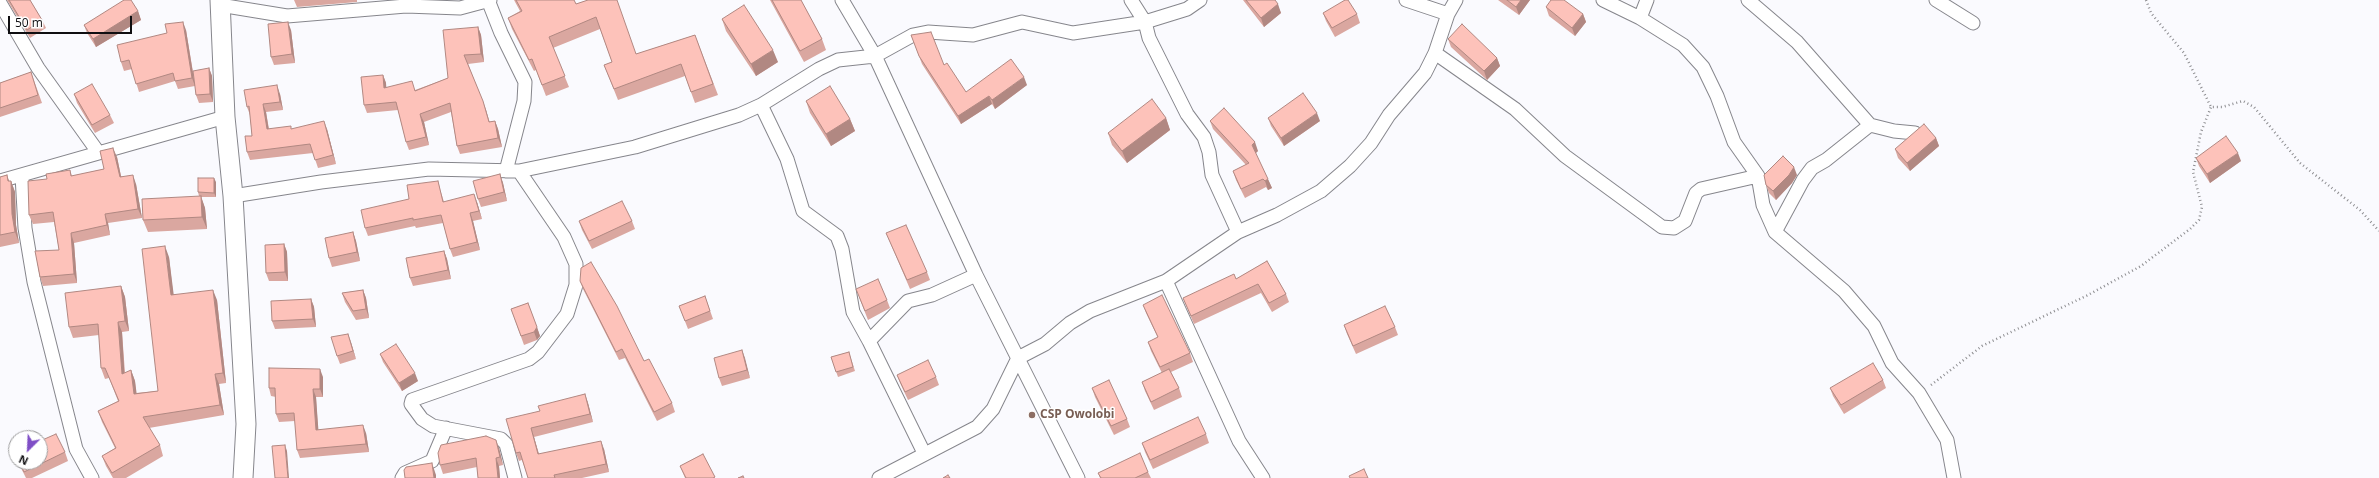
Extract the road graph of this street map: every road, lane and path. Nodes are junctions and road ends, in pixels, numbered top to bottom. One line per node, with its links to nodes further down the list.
1 (488, 0): 13 (street); 26 (street)
2 (842, 0): 19 (street)
3 (1131, 0): 16 (street)
4 (1200, 0): 16 (street)
5 (1406, 0): 14 (street)
6 (1456, 0): 14 (street)
7 (1603, 0): 15 (street)
8 (1647, 0): 15 (street)
9 (1748, 0): 23 (street)
10 (1936, 0): 17 (street)
11 (2146, 0): 21 (path)
12 (0, 3): 25 (street)
13 (220, 3): 22 (street)
14 (1448, 14): 18 (street)
15 (1640, 18): 29 (street)
16 (1145, 22): 19 (street); 33 (street)
17 (1972, 23)
18 (1435, 53): 29 (street); 33 (street)
19 (875, 56): 20 (street); 35 (street)
20 (761, 105): 27 (street); 37 (street)
21 (2211, 107): 32 (path); 39 (path)
22 (225, 117): 25 (street); 31 (street)
23 (1870, 125): 24 (street); 34 (street)
24 (1915, 133)
25 (98, 152): 28 (street)
26 (506, 171): 27 (street); 31 (street)
27 (519, 171): 40 (street)
28 (22, 176): 30 (street); 42 (street)
29 (1758, 176): 34 (street)
30 (0, 181)
31 (233, 196): 43 (street)
32 (2379, 231)
33 (1238, 232): 36 (street)
34 (1775, 232): 39 (street)
35 (976, 275): 37 (street); 38 (street)
36 (1166, 281): 38 (street); 48 (street)
37 (869, 341): 41 (street)
38 (1018, 358): 41 (street); 47 (street)
39 (1919, 393): 49 (street)
40 (446, 428): 44 (street); 45 (street)
41 (924, 453): 46 (street)
42 (92, 478)
43 (243, 478)
44 (402, 478)
45 (515, 478)
46 (879, 478)
47 (1078, 478)
48 (1263, 478)
49 (1954, 478)

